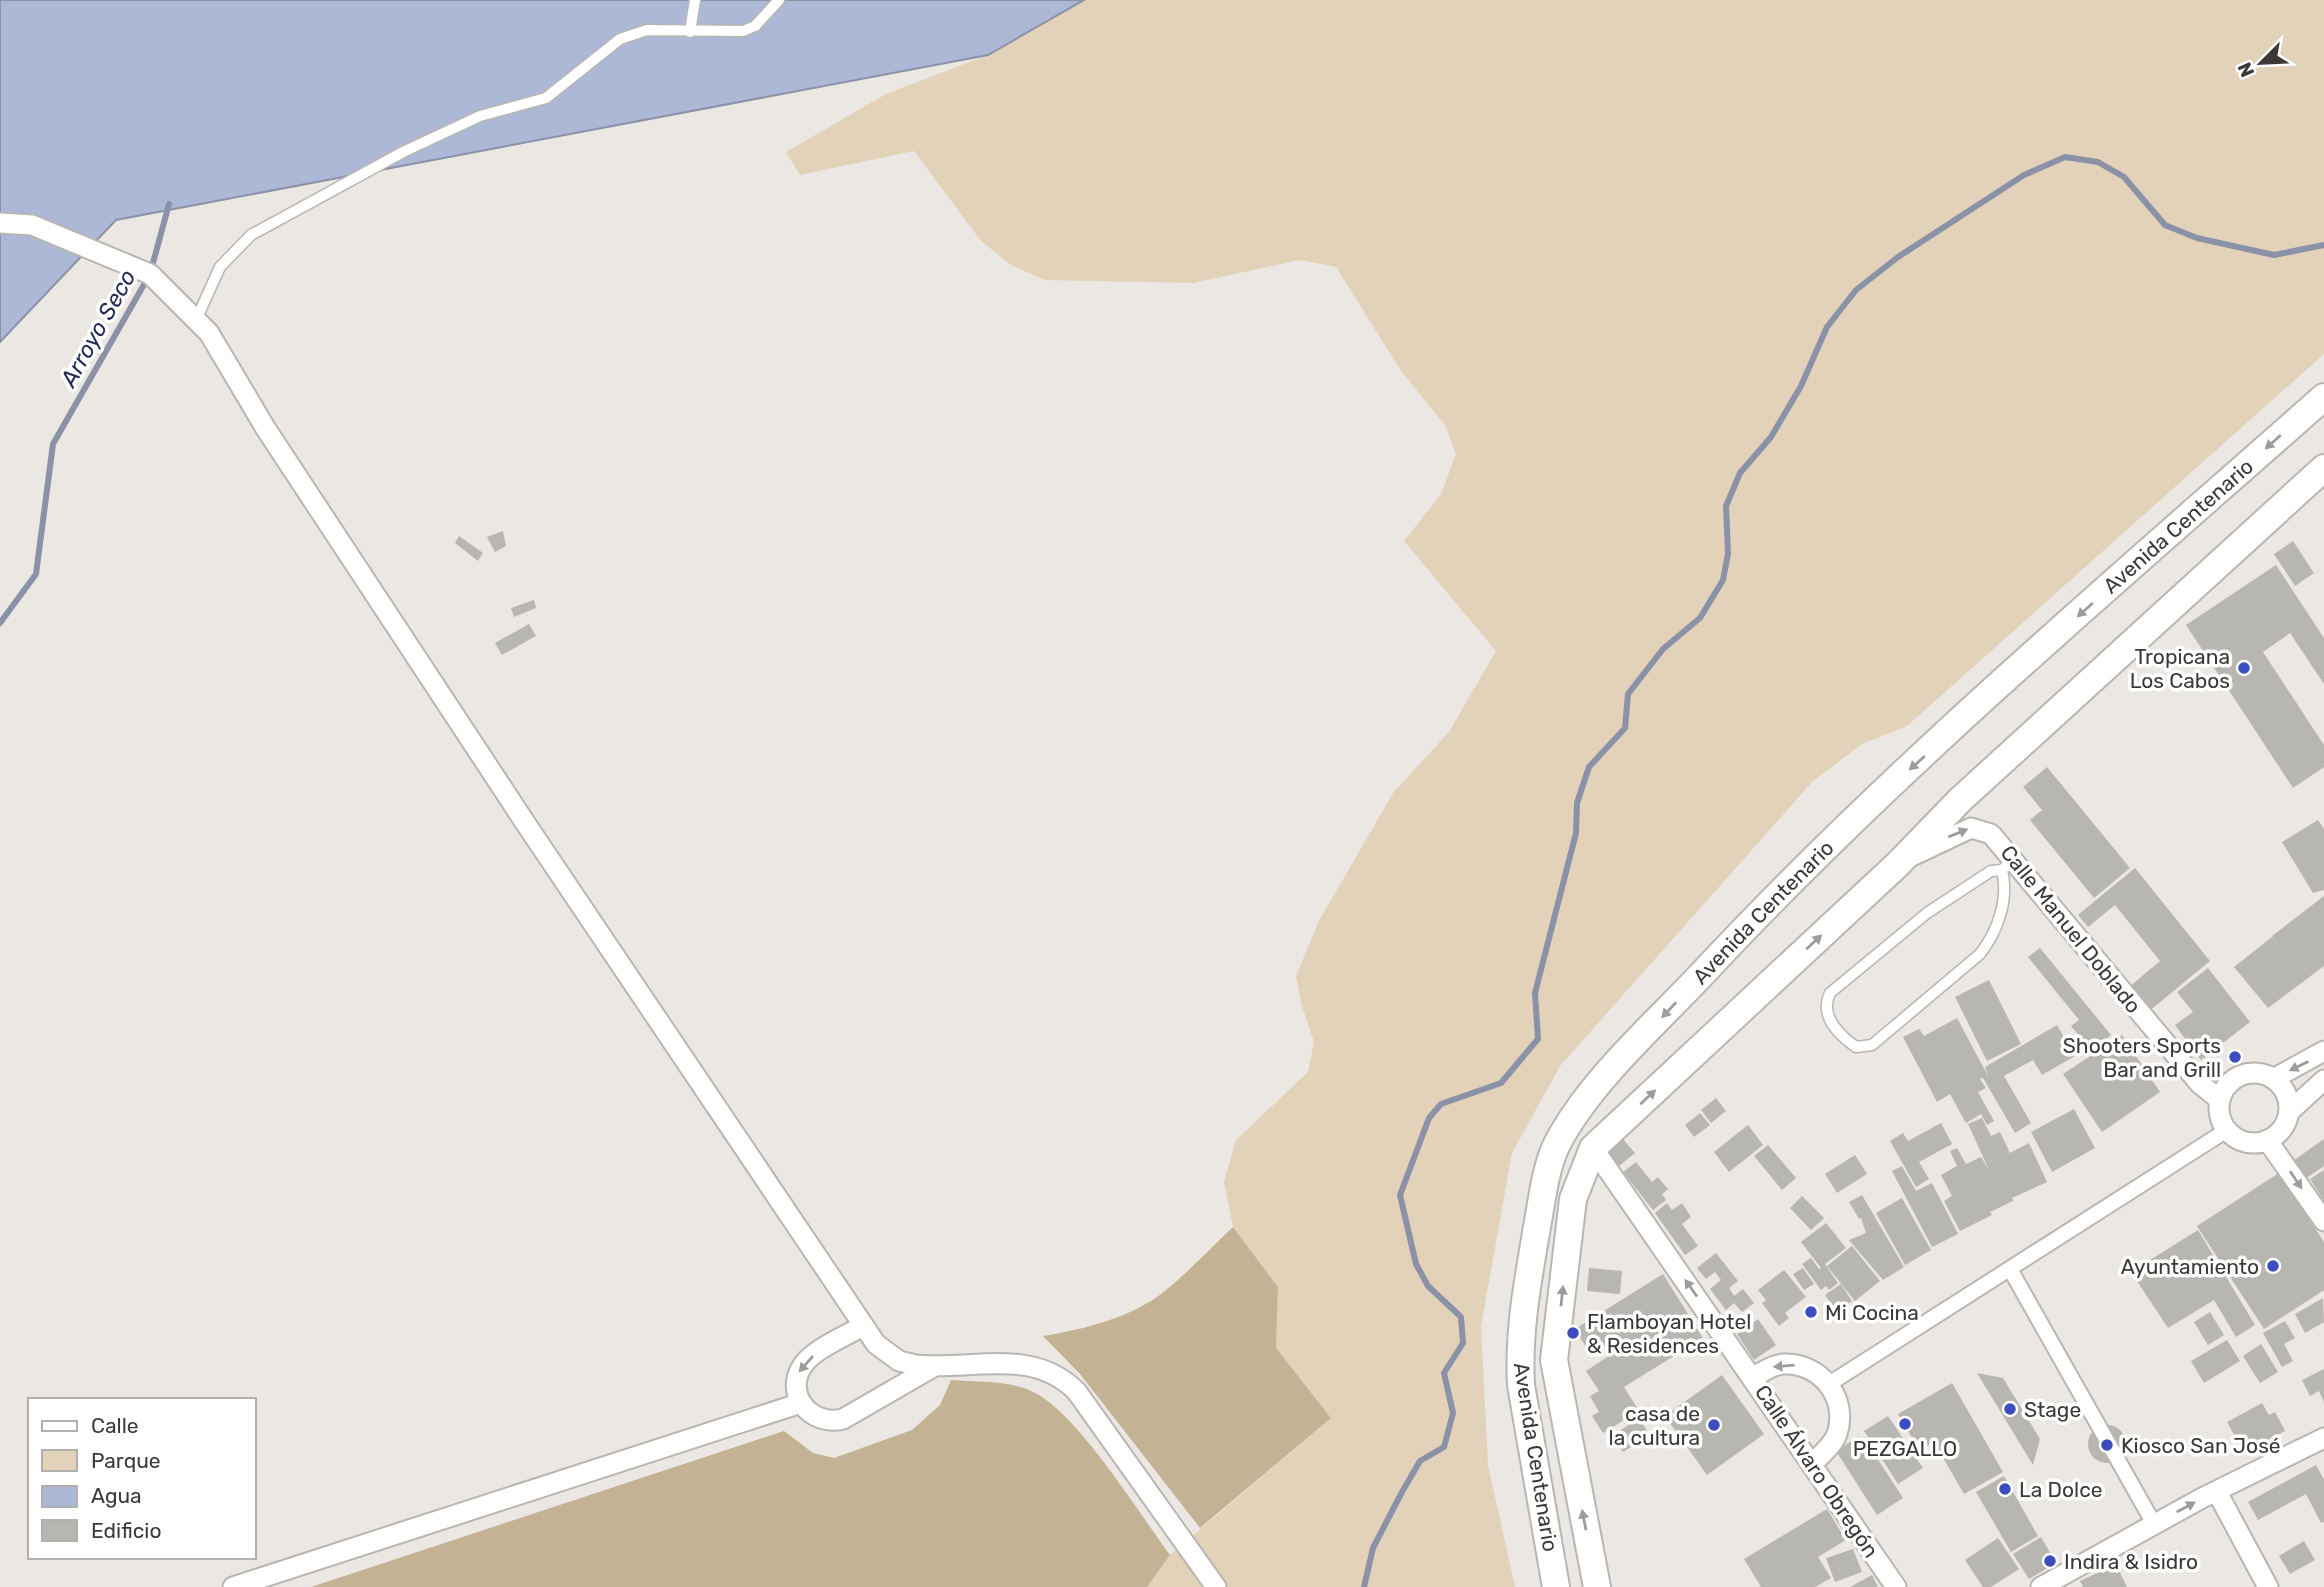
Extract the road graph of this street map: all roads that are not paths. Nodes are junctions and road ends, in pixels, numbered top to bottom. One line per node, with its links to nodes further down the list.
1 (695, 0): 3 (lane)
2 (779, 0): 3 (lane)
3 (690, 32): 5 (lane)
4 (0, 223): 5 (street)
5 (196, 320): 20 (street)
6 (2324, 397): 31 (main road, Avenida Centenario, one-way to 31)
7 (2324, 468): 8 (main road, Avenida Centenario)
8 (1898, 864): 9 (street, Calle Manuel Doblado, one-way to 9); 17 (main road, Avenida Centenario, one-way to 8)
9 (2008, 864): 9 (lane); 13 (street, Calle Manuel Doblado)
10 (2324, 1051): 11 (street, one-way to 11)
11 (2273, 1079): 13 (street); 14 (street)
12 (2324, 1080): 14 (street)
13 (2220, 1100): 15 (street)
14 (2289, 1112): 16 (street)
15 (2227, 1130): 16 (street); 19 (street)
16 (2267, 1140): 18 (street, one-way to 18)
17 (1593, 1148): 22 (street, Calle Álvaro Obregón, one-way to 17); 32 (main road, Avenida Centenario, one-way to 17)
18 (2324, 1222)
19 (2010, 1269): 23 (street); 28 (street)
20 (862, 1326): 21 (street); 24 (street, one-way to 24)
21 (933, 1367): 24 (street); 30 (street)
22 (1754, 1377): 23 (street, one-way to 22); 26 (street, Calle Álvaro Obregón)
23 (1829, 1384): 26 (street)
24 (801, 1404): 29 (street)
25 (2324, 1438): 27 (street)
26 (1813, 1463): 33 (street, Calle Álvaro Obregón)
27 (2217, 1492): 28 (street, one-way to 27); 35 (street)
28 (2154, 1524): 34 (street)
29 (233, 1587)
30 (1216, 1587)
31 (1556, 1587)
32 (1597, 1587)
33 (1896, 1587)
34 (2041, 1587)
35 (2268, 1587)

